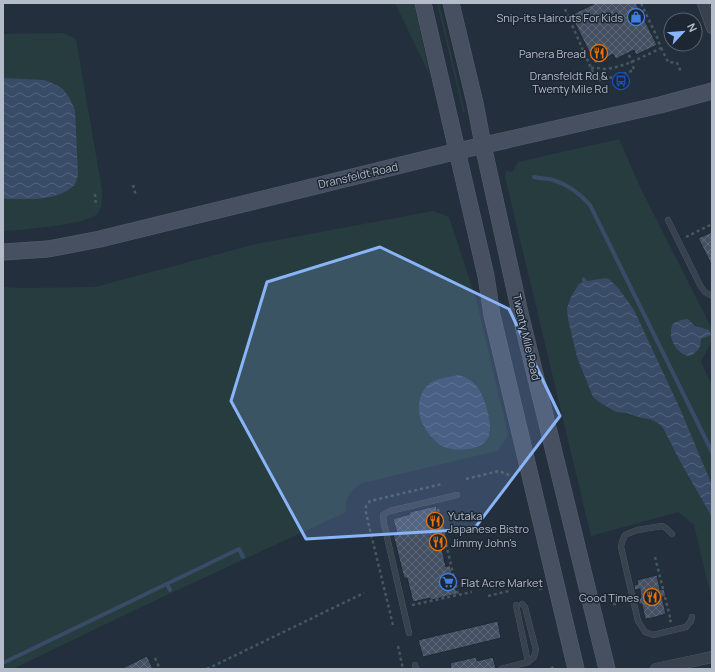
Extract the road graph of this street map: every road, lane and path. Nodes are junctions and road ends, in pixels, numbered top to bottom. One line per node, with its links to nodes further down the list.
1 (423, 3): 16 (main road)
2 (452, 3): 15 (main road, Twenty Mile Road)
3 (641, 3): 7 (path)
4 (703, 3): 6 (street)
5 (565, 9): 10 (path)
6 (712, 28)
7 (661, 48): 9 (path); 11 (path)
8 (628, 53): 9 (path)
9 (632, 62): 10 (path); 12 (path)
10 (591, 68): 12 (path)
11 (680, 72)
12 (618, 76): 13 (path)
13 (620, 86)
14 (712, 91): 15 (main road, Dransfeldt Road)
15 (483, 145): 16 (main road, Dransfeldt Road); 58 (main road, Twenty Mile Road)
16 (458, 151): 24 (main road, Dransfeldt Road); 57 (main road)
17 (133, 185): 19 (path)
18 (95, 194): 20 (path)
19 (136, 196)
20 (96, 206)
21 (668, 220): 25 (lane)
22 (712, 224): 23 (path)
23 (686, 237)
24 (3, 252)
25 (712, 296)
26 (509, 475): 27 (path)
27 (466, 479)
28 (457, 494): 46 (lane)
29 (437, 504): 38 (path)
30 (672, 534): 44 (lane)
31 (656, 556): 33 (path)
32 (526, 587): 36 (path)
33 (663, 589)
34 (509, 591): 39 (path)
35 (472, 592): 38 (path)
36 (542, 592)
37 (364, 593): 53 (path)
38 (458, 595): 43 (path)
39 (488, 596)
40 (665, 597): 45 (path)
41 (617, 599): 42 (path)
42 (613, 604)
43 (407, 607)
44 (692, 617)
45 (664, 623)
46 (409, 633)
47 (398, 646): 54 (path)
48 (712, 657): 59 (street)
49 (155, 658): 52 (path)
50 (528, 662): 50 (lane); 55 (lane)
51 (555, 665): 56 (path)
52 (160, 669)
53 (207, 669)
54 (403, 669)
55 (501, 669)
56 (550, 669)
57 (576, 669)
58 (606, 669)
59 (656, 669)

